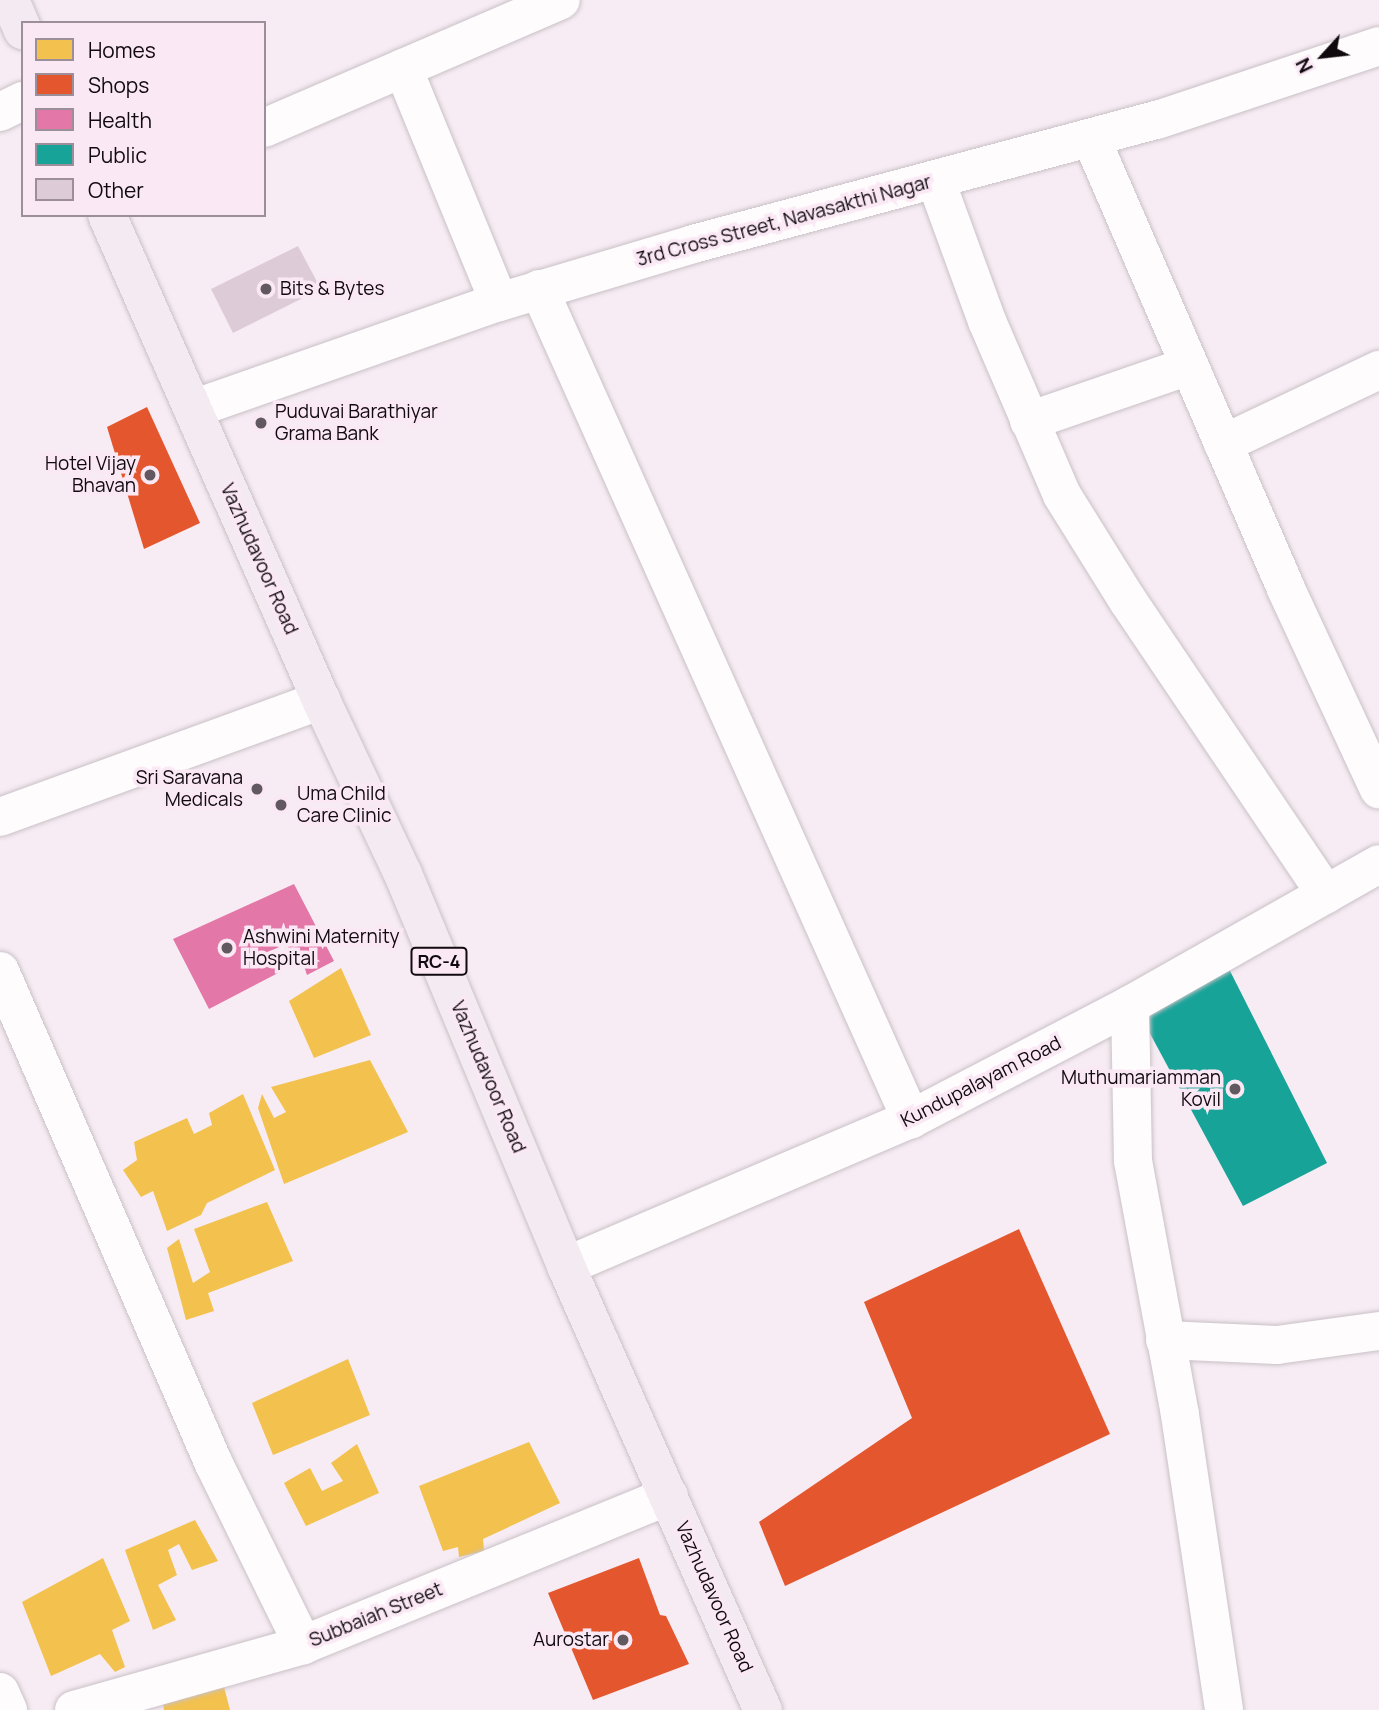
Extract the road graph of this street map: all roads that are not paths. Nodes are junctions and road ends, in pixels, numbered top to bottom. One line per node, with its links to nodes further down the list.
1 (10, 0): 3 (main road)
2 (561, 0): 5 (street)
3 (21, 25)
4 (1379, 46): 9 (street, 3rd Cross Street, Navasakthi Nagar)
5 (403, 68): 8 (street); 13 (street)
6 (21, 103): 7 (street)
7 (0, 112)
8 (266, 127)
9 (1091, 138): 10 (street, 3rd Cross Street, Navasakthi Nagar); 14 (street)
10 (936, 181): 12 (street, 3rd Cross Street, Navasakthi Nagar); 17 (street)
11 (108, 217): 16 (main road, Vazhudavoor Road / RC-4)
12 (539, 289): 13 (street, 3rd Cross Street, Navasakthi Nagar); 26 (street)
13 (499, 302): 16 (street, 3rd Cross Street, Navasakthi Nagar)
14 (1189, 366): 17 (street); 18 (street)
15 (1379, 370): 18 (street)
16 (193, 409): 19 (main road, Vazhudavoor Road / RC-4)
17 (1029, 421): 23 (street)
18 (1223, 444): 20 (street)
19 (320, 700): 21 (street); 27 (main road, Vazhudavoor Road / RC-4)
20 (1379, 789)
21 (0, 817)
22 (1379, 864): 23 (street, Kundupalayam Road)
23 (1326, 894): 25 (street, Kundupalayam Road)
24 (0, 971): 31 (street)
25 (1130, 1005): 26 (street, Kundupalayam Road); 29 (street)
26 (911, 1119): 27 (street, Kundupalayam Road)
27 (566, 1266): 30 (main road, Vazhudavoor Road / RC-4)
28 (1379, 1331): 29 (street)
29 (1165, 1340): 36 (street)
30 (669, 1496): 31 (street, Subbaiah Street); 35 (main road, Vazhudavoor Road / RC-4)
31 (303, 1645): 34 (street, Subbaiah Street)
32 (0, 1692): 33 (street)
33 (8, 1710)
34 (74, 1710)
35 (763, 1710)
36 (1224, 1710)

